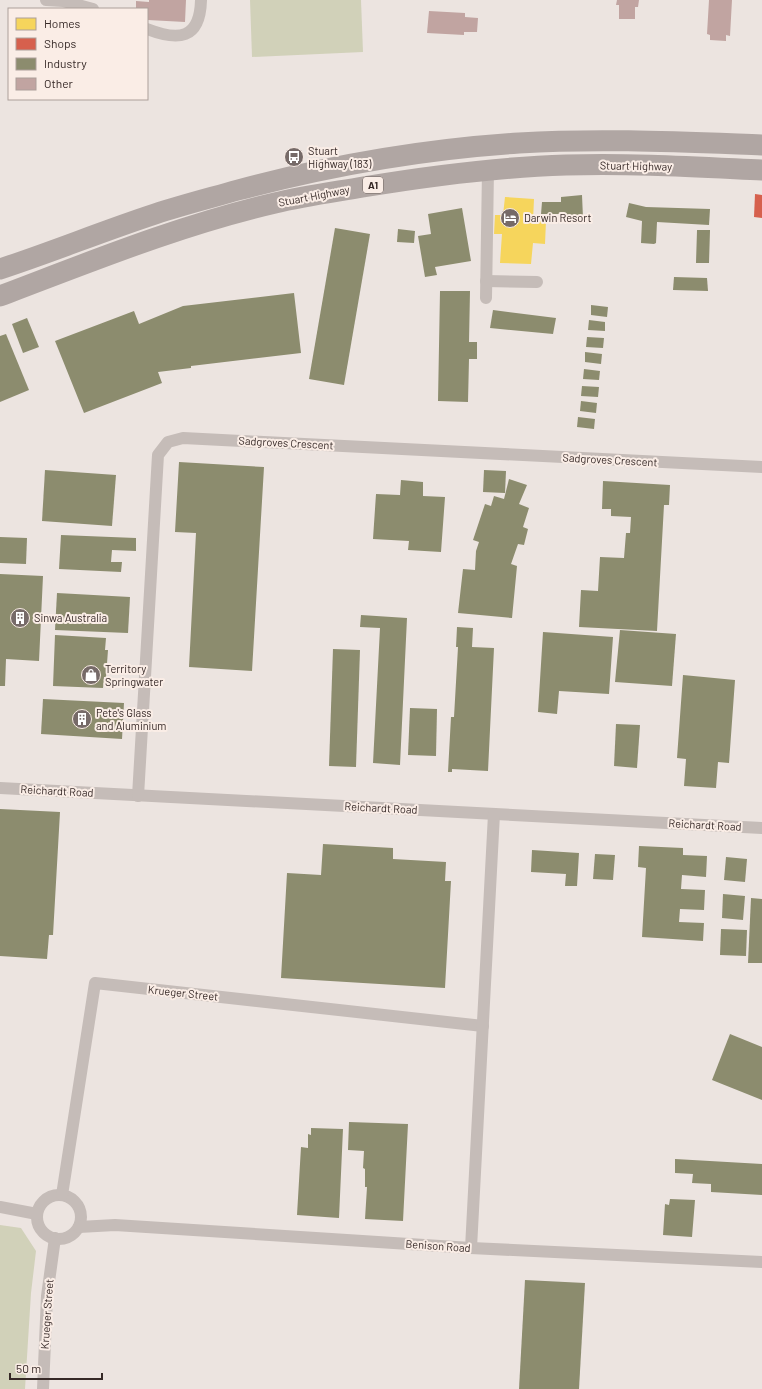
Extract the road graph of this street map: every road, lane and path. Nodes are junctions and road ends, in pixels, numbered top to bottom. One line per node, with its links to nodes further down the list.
1 (46, 0): 3 (street)
2 (201, 0): 4 (street)
3 (89, 8)
4 (148, 29)
5 (708, 143): 6 (highway, Stuart Highway / A1); 7 (highway); 10 (highway, Stuart Highway / A1)
6 (762, 145)
7 (762, 152)
8 (488, 170): 9 (highway, Stuart Highway / A1); 11 (highway, Stuart Highway / A1); 13 (street)
9 (762, 170)
10 (195, 203): 11 (highway); 12 (highway, Stuart Highway / A1)
11 (201, 223): 15 (highway, Stuart Highway / A1)
12 (0, 269)
13 (486, 280): 14 (street); 16 (street)
14 (537, 282)
15 (0, 296)
16 (486, 298)
17 (762, 467): 19 (street, Sadgroves Crescent)
18 (0, 788): 19 (street, Reichardt Road)
19 (138, 796): 20 (street, Reichardt Road)
20 (494, 814): 21 (street, Reichardt Road); 22 (street)
21 (762, 828)
22 (483, 1026): 23 (street, Krueger Street); 30 (street)
23 (62, 1195): 25 (street); 26 (street)
24 (0, 1207): 25 (street)
25 (37, 1214): 29 (street)
26 (81, 1214): 27 (street, Benison Road); 28 (street)
27 (115, 1225): 28 (street, Benison Road); 30 (street, Benison Road)
28 (79, 1227): 29 (street)
29 (55, 1238): 32 (street, Krueger Street)
30 (470, 1248): 31 (street, Benison Road)
31 (762, 1262)
32 (43, 1389)

